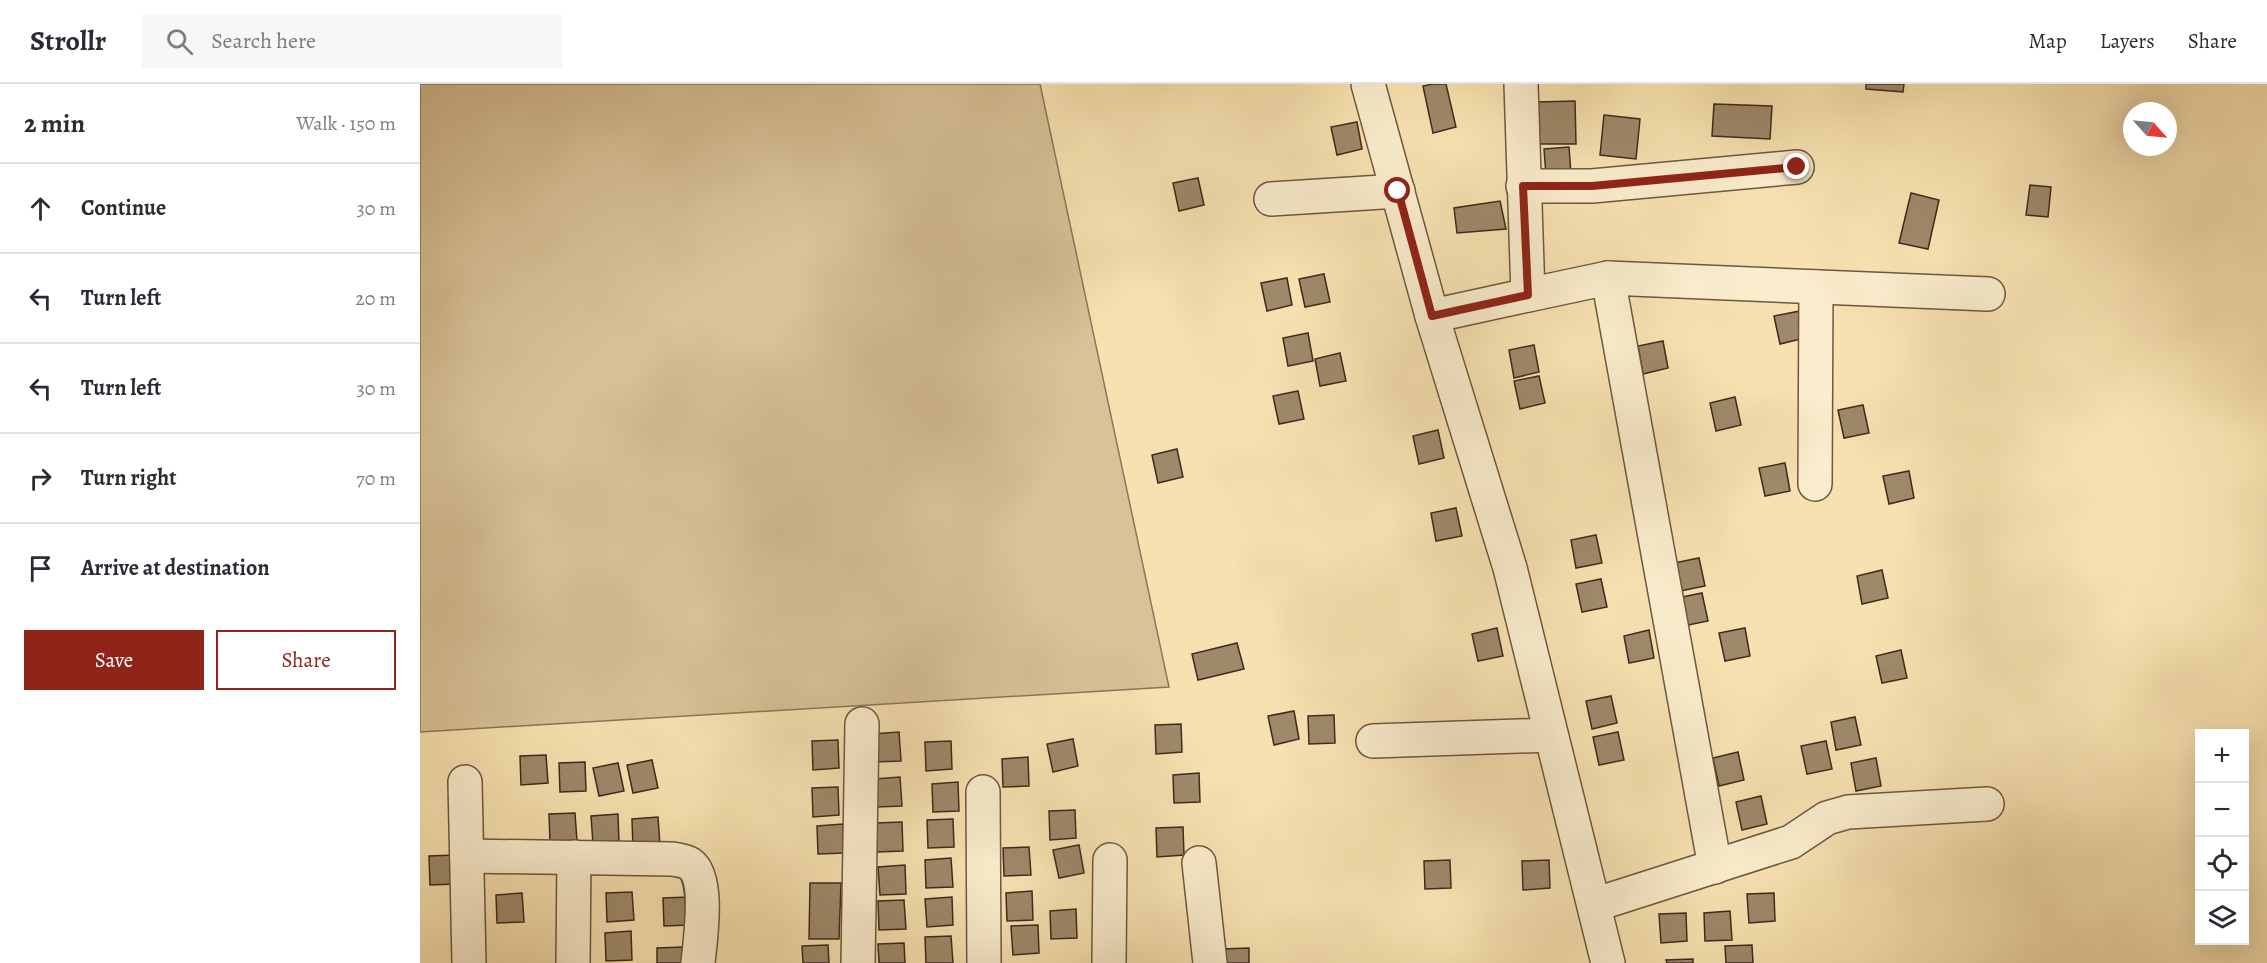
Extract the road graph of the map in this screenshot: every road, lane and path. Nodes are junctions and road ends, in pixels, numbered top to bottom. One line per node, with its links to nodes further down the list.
1 (1368, 84): 5 (street)
2 (1521, 84): 4 (street)
3 (1797, 167): 4 (street)
4 (1523, 186): 10 (street)
5 (1398, 191): 6 (street); 11 (street)
6 (1271, 200)
7 (1608, 278): 8 (street); 10 (street); 23 (street)
8 (1816, 287): 9 (street); 12 (street)
9 (1988, 294)
10 (1528, 295): 11 (street)
11 (1432, 316): 14 (street)
12 (1815, 484)
13 (862, 724): 28 (street)
14 (1551, 735): 15 (street); 24 (street)
15 (1373, 741)
16 (465, 782): 19 (street)
17 (983, 792): 29 (street)
18 (1987, 804): 23 (street)
19 (467, 855): 20 (street); 25 (street)
20 (574, 857): 26 (street); 27 (street)
21 (1110, 860): 30 (street)
22 (1199, 863): 31 (street)
23 (1715, 867): 24 (street)
24 (1594, 905): 32 (street)
25 (470, 963)
26 (573, 963)
27 (698, 963)
28 (858, 963)
29 (984, 963)
30 (1109, 963)
31 (1210, 963)
32 (1608, 963)

